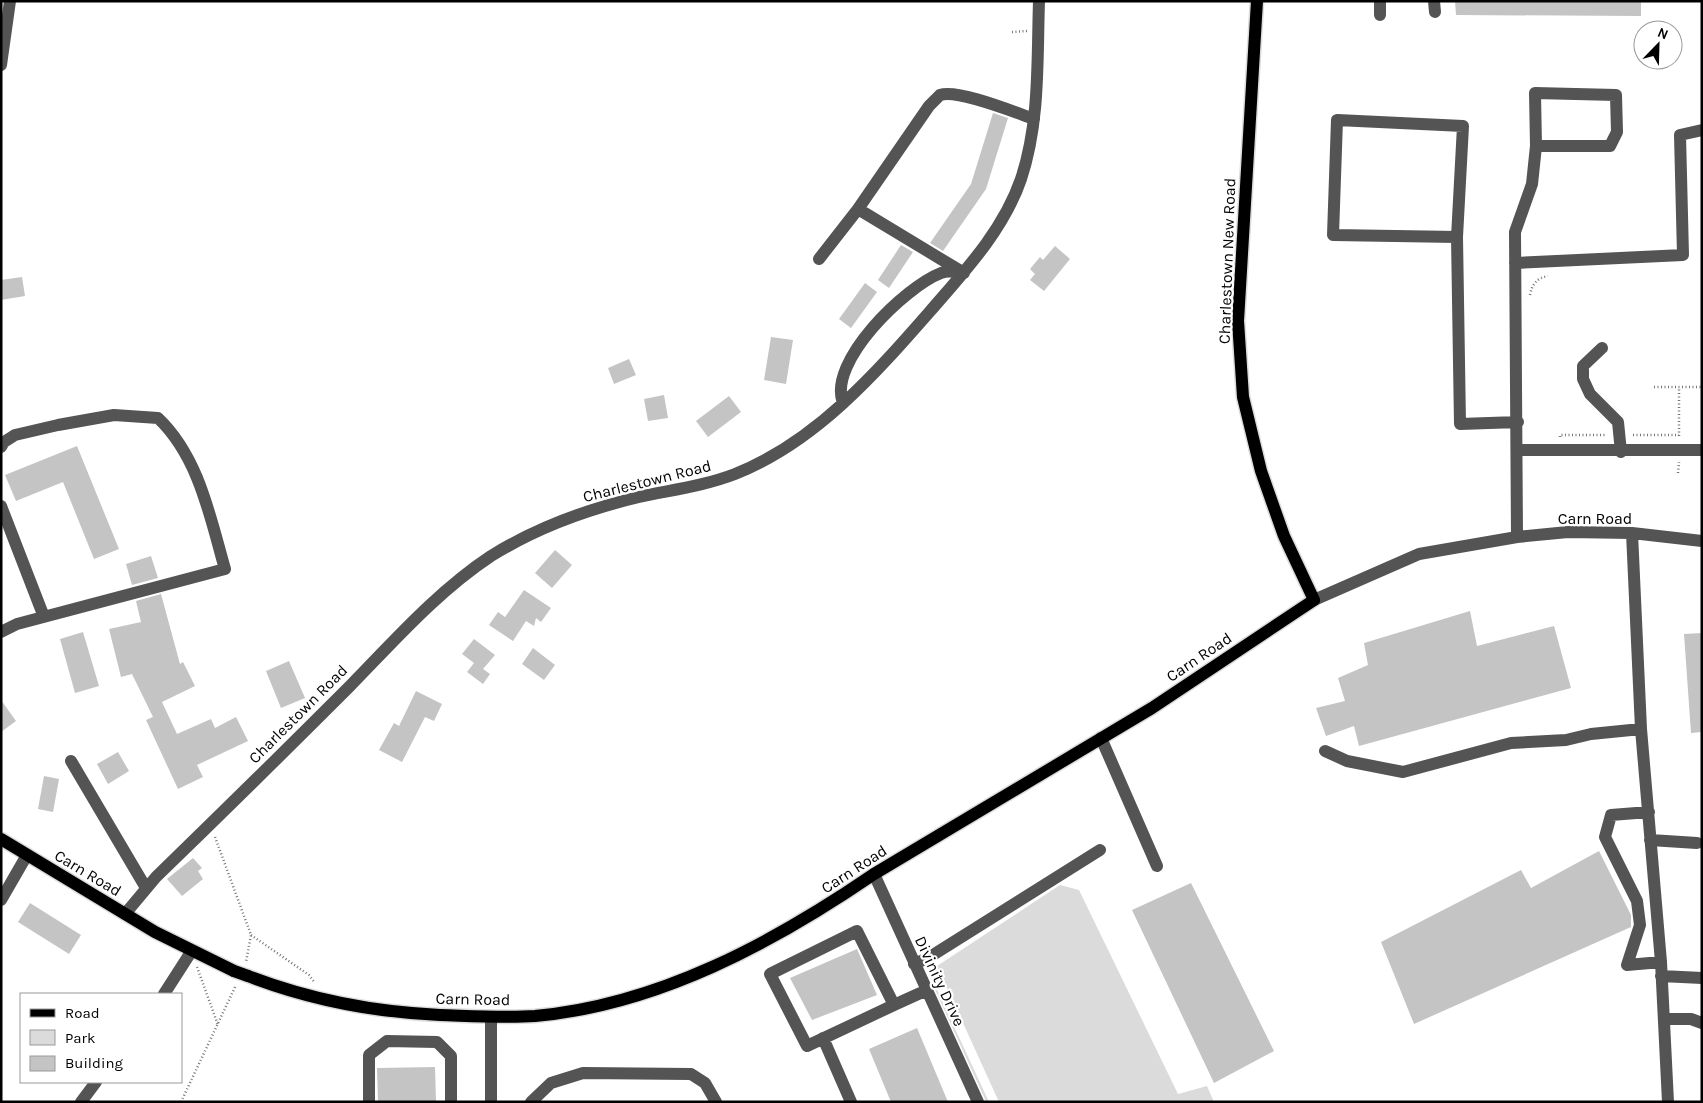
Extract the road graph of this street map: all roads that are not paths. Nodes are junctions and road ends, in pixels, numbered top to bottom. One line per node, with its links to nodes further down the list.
1 (10, 1): 6 (street)
2 (1039, 1): 7 (street, Charlestown Road)
3 (1257, 1): 26 (main road, Charlestown New Road)
4 (1380, 1): 5 (street)
5 (1380, 15)
6 (1, 65)
7 (1034, 119): 10 (street); 14 (street, Charlestown Road)
8 (1702, 130): 13 (street)
9 (1536, 146): 9 (street); 13 (street)
10 (858, 209): 12 (street); 14 (street)
11 (1457, 236): 11 (street); 17 (street)
12 (819, 259)
13 (1514, 263): 17 (street)
14 (964, 272): 16 (street, Charlestown Road); 16 (street)
15 (1602, 348): 21 (street)
16 (843, 403): 41 (street, Charlestown Road)
17 (1518, 422): 19 (street)
18 (1, 447): 27 (street)
19 (1518, 450): 21 (street); 24 (street)
20 (1702, 450): 21 (street)
21 (1621, 452)
22 (1, 506): 27 (street)
23 (1632, 533): 24 (street, Carn Road); 25 (street, Carn Road); 29 (street)
24 (1518, 537): 26 (street, Carn Road)
25 (1702, 540)
26 (1314, 600): 30 (main road, Carn Road)
27 (44, 617): 28 (street)
28 (1, 632)
29 (1641, 729): 31 (street); 33 (street)
30 (1101, 738): 39 (street); 40 (main road, Carn Road)
31 (1325, 751)
32 (71, 761): 41 (street)
33 (1649, 812): 35 (street); 45 (street)
34 (1, 839): 38 (main road, Carn Road)
35 (1650, 840): 36 (street); 45 (street)
36 (1698, 844)
37 (1100, 850): 46 (street)
38 (27, 855): 42 (street); 43 (main road, Carn Road)
39 (1157, 866)
40 (874, 874): 46 (street, Divinity Drive); 52 (main road, Carn Road)
41 (146, 888): 43 (street, Charlestown Road)
42 (1, 900)
43 (125, 914): 44 (main road, Carn Road)
44 (191, 952): 50 (street); 52 (main road, Carn Road, bridge)
45 (1661, 962): 47 (street)
46 (914, 964): 49 (street, Divinity Drive)
47 (1661, 976): 48 (street); 53 (street)
48 (1702, 978)
49 (927, 990): 51 (street); 64 (street, Divinity Drive)
50 (165, 993)
51 (894, 1005): 55 (street); 55 (street)
52 (490, 1017): 60 (street)
53 (1664, 1020): 54 (street); 65 (street)
54 (1702, 1023)
55 (823, 1038): 63 (street)
56 (95, 1083): 57 (street)
57 (80, 1102)
58 (369, 1102): 59 (street)
59 (451, 1102)
60 (491, 1102)
61 (531, 1102): 62 (street)
62 (716, 1102)
63 (851, 1102)
64 (978, 1102)
65 (1668, 1102)

